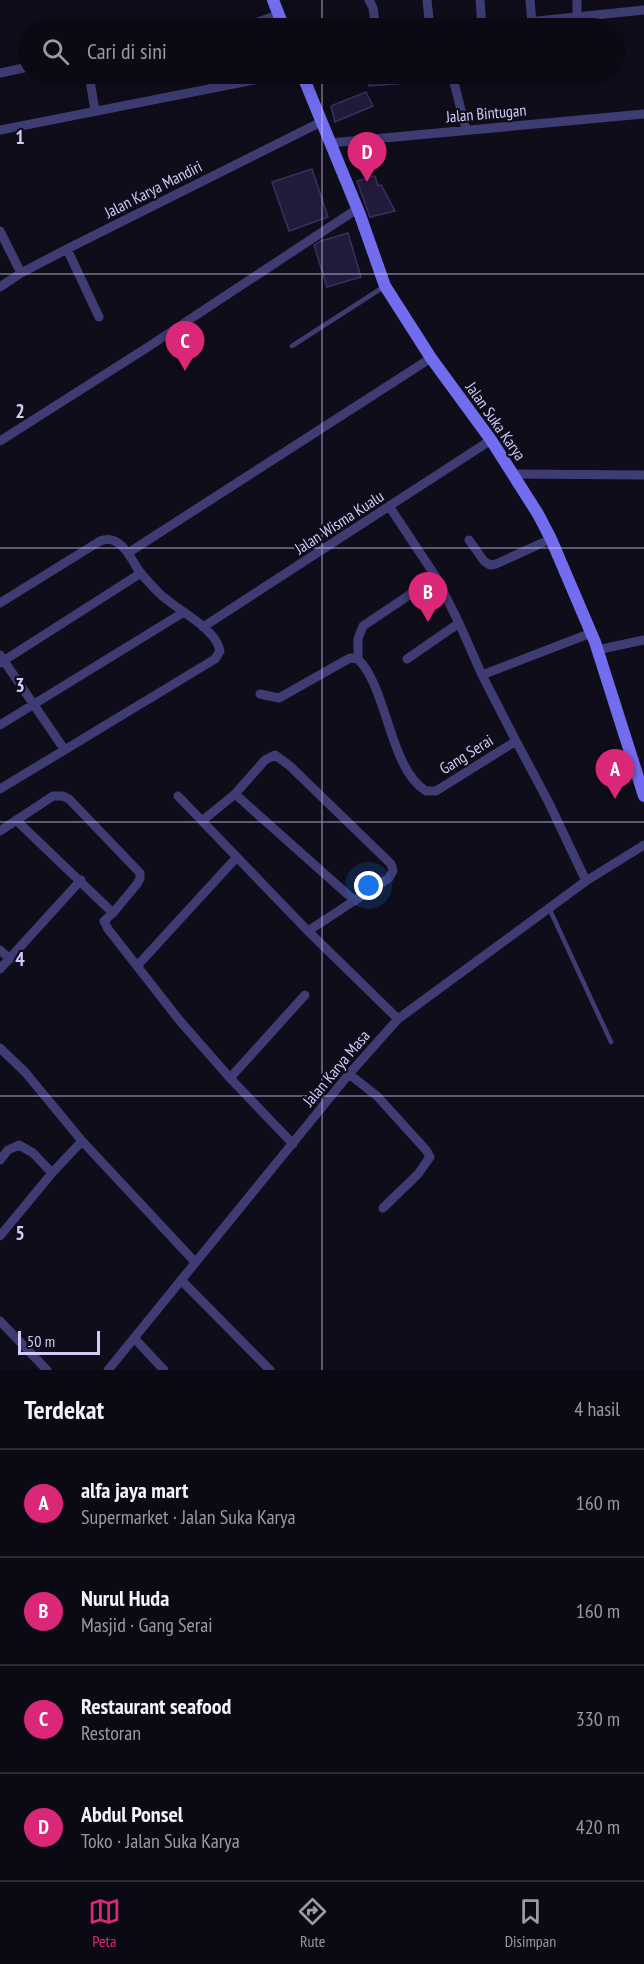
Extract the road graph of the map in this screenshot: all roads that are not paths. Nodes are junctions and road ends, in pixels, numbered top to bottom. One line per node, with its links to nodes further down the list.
1 (273, 0): 10 (main road)
2 (427, 0): 14 (street)
3 (480, 0): 15 (street)
4 (530, 0): 16 (street)
5 (577, 0): 11 (street)
6 (630, 0): 9 (street)
7 (372, 2): 13 (street)
8 (644, 10): 9 (street)
9 (630, 12): 11 (street)
10 (275, 16): 12 (street)
11 (577, 17): 17 (street)
12 (269, 18)
13 (374, 18)
14 (429, 18)
15 (481, 18)
16 (532, 18)
17 (568, 18)
18 (18, 69): 19 (street)
19 (0, 73)
20 (90, 84): 24 (street)
21 (234, 84): 24 (street)
22 (306, 84): 26 (main road, Jalan Suka Karya)
23 (454, 84): 28 (street)
24 (95, 111): 27 (street)
25 (644, 114): 28 (street, Jalan Bintugan)
26 (321, 122): 29 (main road, Jalan Suka Karya); 32 (street, Jalan Karya Mandiri)
27 (0, 130)
28 (466, 130): 29 (street, Jalan Bintugan)
29 (330, 143): 30 (main road, Jalan Suka Karya)
30 (357, 209): 34 (main road, Jalan Suka Karya); 40 (street)
31 (0, 231): 33 (street)
32 (67, 249): 33 (street, Jalan Karya Mandiri); 36 (street)
33 (21, 273): 35 (street, Jalan Karya Mandiri)
34 (385, 286): 37 (lane); 38 (main road, Jalan Suka Karya)
35 (0, 287)
36 (99, 317)
37 (292, 345)
38 (431, 358): 39 (main road, Jalan Suka Karya); 46 (street)
39 (491, 440): 41 (main road, Jalan Suka Karya); 43 (street, Jalan Wisma Kualu)
40 (0, 441)
41 (514, 474): 42 (street); 44 (main road, Jalan Suka Karya)
42 (644, 475)
43 (389, 506): 48 (street); 52 (street, Jalan Wisma Kualu)
44 (551, 539): 45 (street); 53 (main road, Jalan Suka Karya)
45 (469, 540)
46 (128, 553): 47 (street); 49 (street)
47 (141, 573): 50 (street); 58 (street)
48 (435, 577): 51 (street); 56 (street)
49 (0, 603)
50 (184, 612): 52 (street); 61 (street)
51 (459, 622): 57 (street); 59 (street)
52 (203, 627): 64 (street)
53 (591, 633): 55 (main road, Jalan Suka Karya); 59 (street)
54 (644, 640): 55 (street)
55 (597, 650): 68 (main road, Jalan Suka Karya)
56 (358, 659): 60 (street); 63 (street, Gang Serai)
57 (407, 659)
58 (1, 660): 61 (street)
59 (482, 675): 63 (street)
60 (260, 694)
61 (33, 704): 62 (street); 64 (street)
62 (0, 725)
63 (516, 741): 75 (street, Gang Serai)
64 (64, 749): 65 (street)
65 (0, 789)
66 (235, 794): 70 (street); 76 (street); 76 (street)
67 (178, 796): 70 (street)
68 (644, 796)
69 (16, 820): 71 (street); 74 (street); 78 (street)
70 (202, 821): 73 (street)
71 (0, 831)
72 (644, 845): 75 (street, Jalan Karya Masa)
73 (237, 857): 79 (street); 82 (street)
74 (81, 880): 78 (street); 81 (street)
75 (586, 881): 77 (street, Jalan Karya Masa)
76 (355, 901): 79 (street)
77 (549, 908): 85 (street, Jalan Karya Masa); 86 (lane)
78 (113, 913): 82 (street)
79 (308, 931): 85 (street)
80 (0, 950): 81 (street)
81 (10, 959): 83 (street)
82 (137, 966): 89 (street)
83 (0, 969)
84 (305, 995): 89 (street)
85 (398, 1019): 88 (street, Jalan Karya Masa)
86 (611, 1042)
87 (0, 1048): 90 (street)
88 (349, 1074): 91 (street, Jalan Karya Masa); 94 (street)
89 (230, 1078): 91 (street)
90 (82, 1141): 93 (street); 96 (street)
91 (293, 1144): 96 (street, Jalan Karya Masa)
92 (0, 1160): 93 (street)
93 (52, 1173): 95 (street)
94 (383, 1208)
95 (0, 1236)
96 (195, 1262): 97 (street, Jalan Karya Masa)
97 (181, 1280): 99 (street, Jalan Karya Masa); 103 (street)
98 (0, 1321): 100 (street)
99 (135, 1339): 101 (street, Jalan Karya Masa); 102 (street)
100 (48, 1370)
101 (108, 1370)
102 (164, 1370)
103 (270, 1370)

